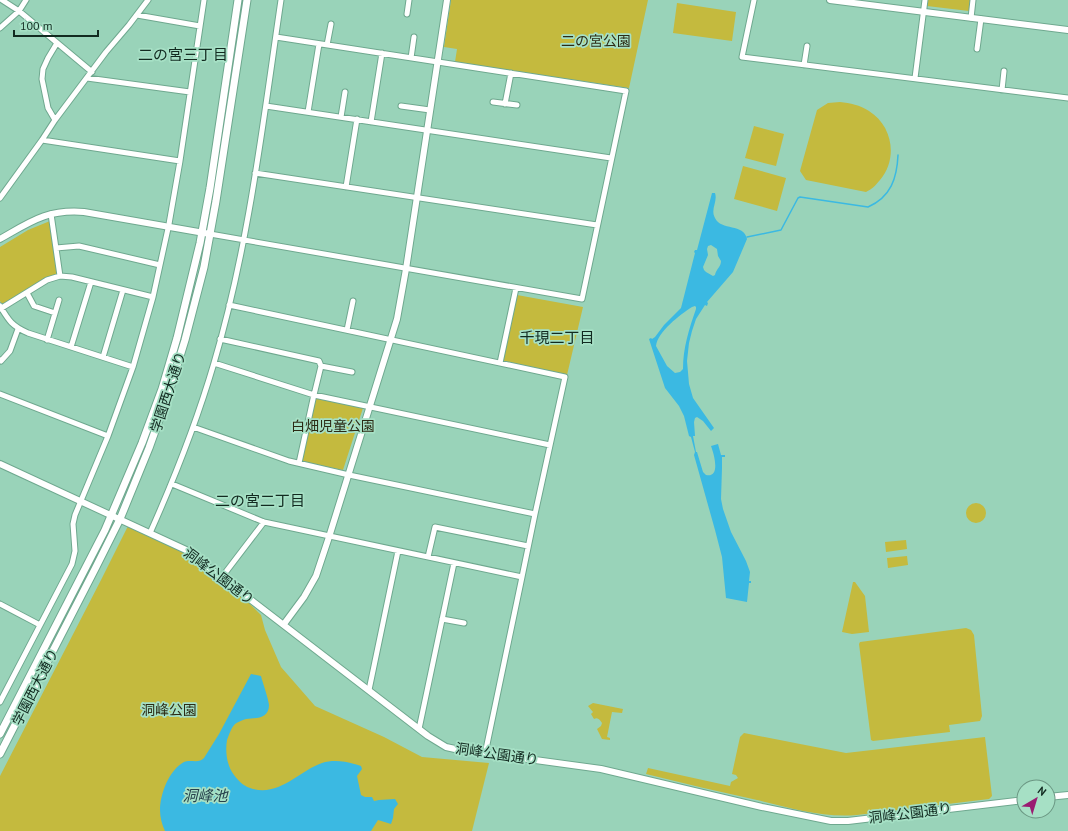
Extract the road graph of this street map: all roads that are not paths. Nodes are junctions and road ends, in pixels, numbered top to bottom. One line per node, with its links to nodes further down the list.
1 (2, 0): 14 (street)
2 (26, 0): 14 (street)
3 (148, 0): 17 (street)
4 (204, 0): 21 (street)
5 (238, 0): 66 (main road, 学園西大通り)
6 (247, 0): 67 (main road, 学園西大通り)
7 (281, 0): 24 (street)
8 (409, 0): 16 (street)
9 (447, 0): 33 (street)
10 (754, 0): 34 (street)
11 (830, 0): 15 (street)
12 (925, 0): 15 (street)
13 (973, 0): 18 (street)
14 (19, 11): 22 (street); 26 (street)
15 (924, 12): 18 (street); 39 (street)
16 (407, 14)
17 (137, 15): 21 (street); 35 (street)
18 (970, 18): 19 (street)
19 (981, 19): 23 (street); 30 (street)
20 (331, 24): 28 (street)
21 (200, 26): 41 (street)
22 (0, 28)
23 (1068, 30)
24 (276, 37): 27 (street); 47 (street)
25 (414, 37): 32 (street)
26 (57, 43): 35 (street); 52 (street)
27 (318, 44): 28 (street); 50 (street)
28 (328, 45): 31 (street)
29 (807, 46): 34 (street)
30 (978, 49)
31 (382, 53): 32 (street); 54 (street)
32 (411, 58): 33 (street)
33 (437, 62): 37 (street); 49 (street)
34 (804, 64): 39 (street)
35 (92, 72): 38 (street)
36 (1004, 72): 40 (street)
37 (511, 73): 45 (street); 57 (street)
38 (87, 78): 41 (street); 52 (street)
39 (915, 78): 40 (street)
40 (1002, 90): 43 (street)
41 (190, 92): 58 (street)
42 (345, 92): 51 (street)
43 (1068, 98)
44 (493, 102): 45 (street)
45 (505, 104): 46 (street)
46 (517, 105)
47 (266, 106): 50 (street); 59 (street)
48 (401, 106): 49 (street)
49 (430, 110): 55 (street)
50 (308, 112): 51 (street)
51 (341, 117): 53 (street)
52 (55, 120): 56 (street)
53 (357, 120): 54 (street); 60 (street)
54 (371, 122): 55 (street)
55 (427, 130): 57 (street); 61 (street)
56 (42, 140): 58 (street); 62 (street)
57 (611, 158): 64 (street)
58 (180, 161): 65 (street)
59 (255, 173): 60 (street); 69 (street)
60 (346, 187): 61 (street)
61 (417, 197): 64 (street); 72 (street)
62 (0, 198)
63 (51, 214): 65 (street); 68 (street); 70 (street)
64 (597, 225): 75 (street)
65 (169, 227): 66 (street); 71 (street)
66 (202, 233): 67 (street); 109 (main road, 学園西大通り)
67 (210, 234): 69 (street); 110 (main road, 学園西大通り)
68 (0, 239)
69 (244, 240): 72 (street); 81 (street)
70 (56, 248): 71 (street); 73 (street)
71 (160, 264): 78 (street)
72 (406, 269): 75 (street); 88 (street)
73 (60, 276): 74 (street); 77 (street)
74 (91, 282): 76 (street); 89 (street)
75 (516, 288): 93 (street)
76 (123, 290): 78 (street); 90 (street)
77 (27, 293): 82 (street); 83 (street)
78 (153, 298): 95 (street)
79 (59, 300): 83 (street)
80 (354, 301): 85 (street)
81 (229, 305): 85 (street); 86 (street)
82 (0, 308): 84 (street)
83 (55, 313): 87 (street)
84 (18, 329): 87 (street); 91 (street)
85 (347, 330): 88 (street)
86 (220, 339): 92 (street); 94 (street)
87 (47, 340): 89 (street)
88 (391, 340): 93 (street); 99 (street)
89 (72, 347): 90 (street)
90 (103, 357): 95 (street)
91 (0, 360)
92 (214, 363): 98 (street); 100 (street)
93 (500, 363): 102 (street)
94 (321, 366): 96 (street); 98 (street)
95 (133, 367): 101 (street)
96 (352, 372)
97 (0, 394): 101 (street)
98 (314, 395): 99 (street); 103 (street)
99 (370, 407): 102 (street); 105 (street)
100 (193, 427): 103 (street); 106 (street)
101 (108, 436): 107 (street)
102 (550, 445): 108 (street)
103 (299, 463): 105 (street)
104 (0, 464): 107 (street, 洞峰公園通り)
105 (349, 474): 108 (street); 113 (street)
106 (172, 484): 111 (street); 112 (street)
107 (81, 501): 109 (street, 洞峰公園通り); 124 (street)
108 (534, 514): 114 (street)
109 (112, 516): 110 (street, 洞峰公園通り); 128 (main road, 学園西大通り)
110 (120, 519): 112 (street, 洞峰公園通り); 129 (main road, 学園西大通り)
111 (264, 522): 113 (street); 118 (street)
112 (150, 533): 118 (street, 洞峰公園通り)
113 (329, 537): 115 (street); 123 (street)
114 (528, 546): 116 (street); 119 (street)
115 (398, 551): 116 (street); 125 (street)
116 (428, 557): 117 (street)
117 (454, 563): 119 (street); 121 (street)
118 (222, 577): 123 (street, 洞峰公園通り)
119 (522, 577): 130 (street)
120 (0, 604): 124 (street)
121 (442, 619): 122 (street); 127 (street)
122 (464, 623)
123 (284, 624): 125 (street, 洞峰公園通り)
124 (40, 625): 126 (street)
125 (369, 690): 127 (street, 洞峰公園通り)
126 (0, 702)
127 (419, 729): 130 (street, 洞峰公園通り)
128 (0, 734)
129 (0, 754)
130 (484, 754): 133 (street, 洞峰公園通り)
131 (1068, 795): 132 (street)
132 (1056, 796)
133 (1016, 801)

